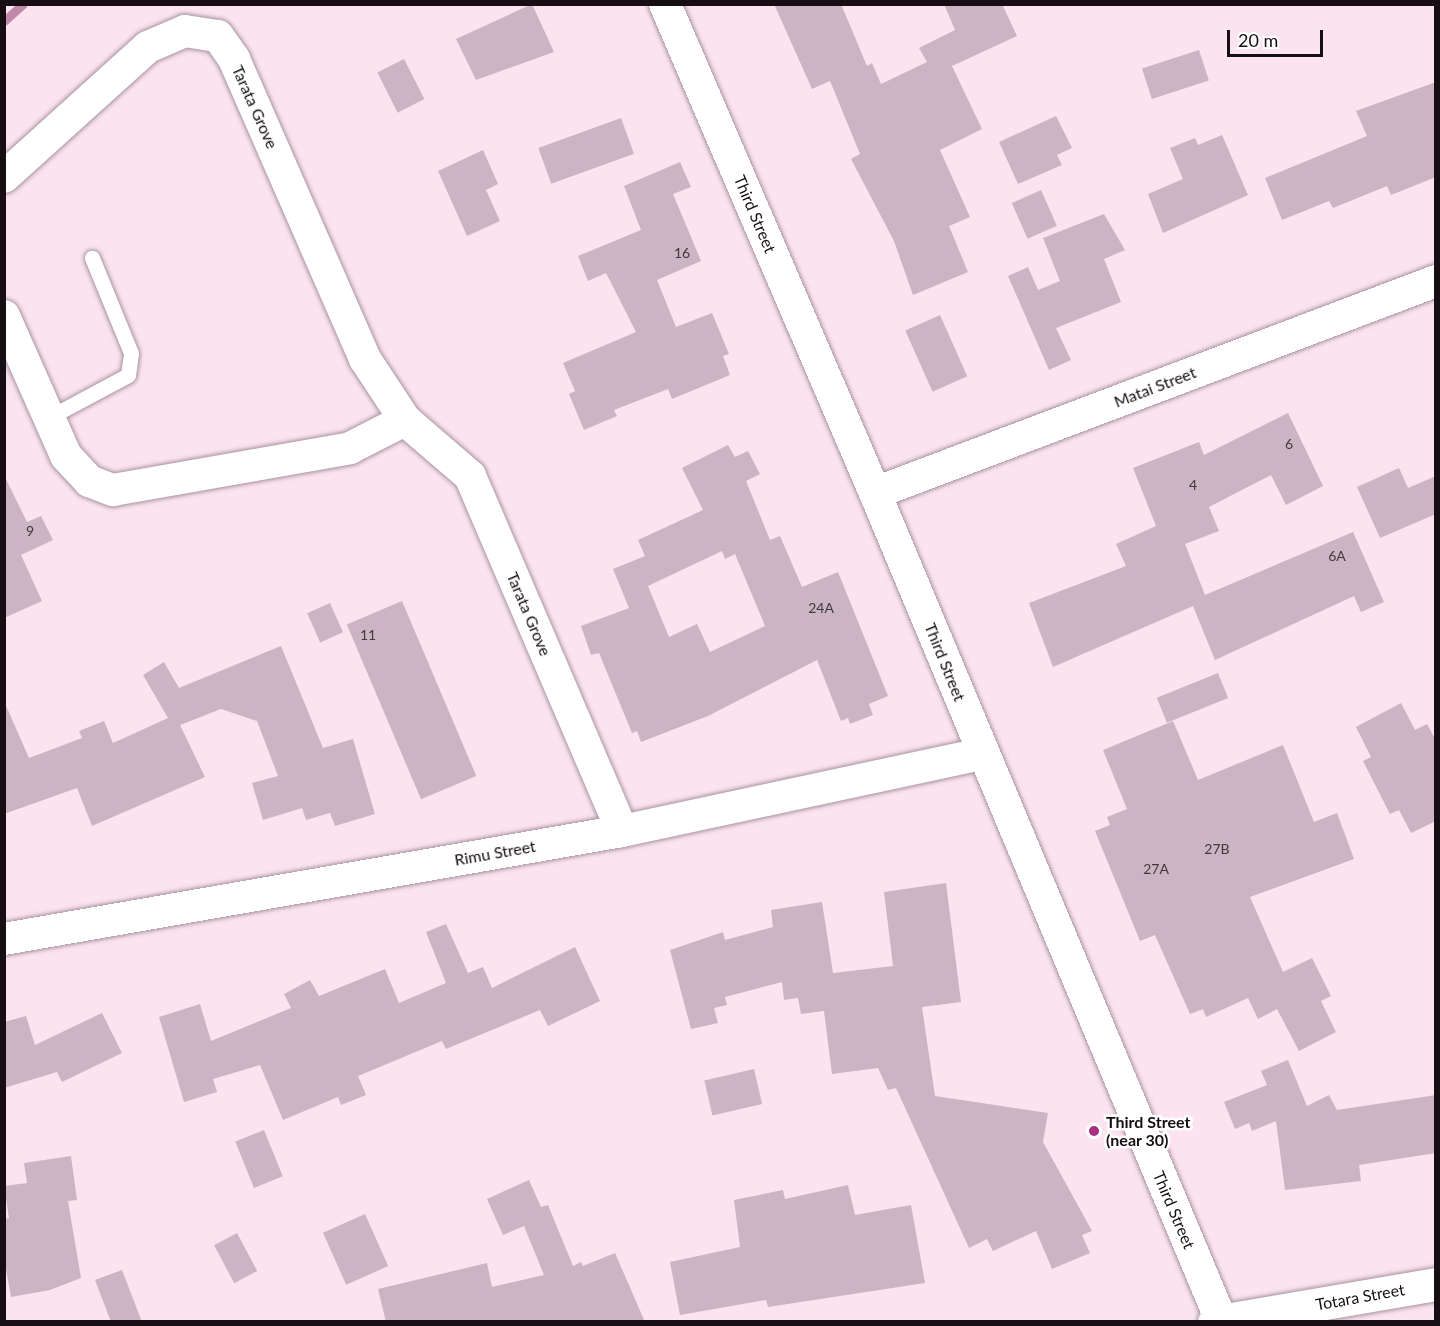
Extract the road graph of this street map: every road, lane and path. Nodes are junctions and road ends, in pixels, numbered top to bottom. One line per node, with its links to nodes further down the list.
1 (665, 4): 8 (street, Third Street)
2 (4, 177): 7 (street, Tarata Grove)
3 (92, 258): 6 (lane)
4 (1436, 281): 8 (street, Matai Street)
5 (4, 316): 6 (street)
6 (46, 419): 7 (street)
7 (405, 420): 10 (street, Tarata Grove)
8 (875, 493): 9 (street, Third Street)
9 (982, 754): 10 (street, Rimu Street); 13 (street, Third Street)
10 (622, 831): 11 (street, Rimu Street)
11 (4, 939)
12 (1436, 1284): 13 (street, Totara Street)
13 (1218, 1321)

